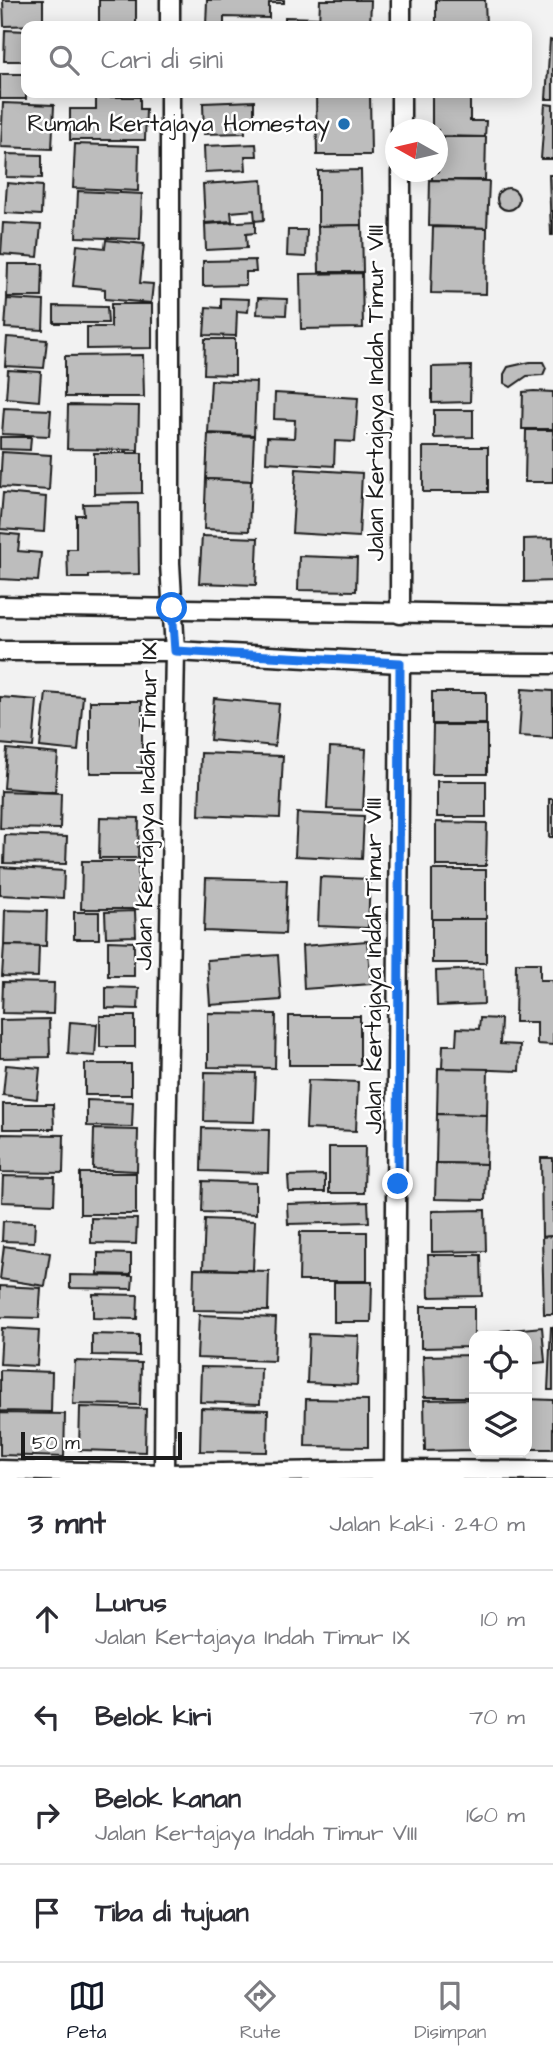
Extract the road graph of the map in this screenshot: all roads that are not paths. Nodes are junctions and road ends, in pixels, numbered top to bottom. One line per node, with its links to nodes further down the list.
1 (170, 0): 3 (street)
2 (401, 0): 4 (street)
3 (170, 21)
4 (401, 21)
5 (170, 98): 10 (street, Jalan Kertajaya Indah Timur IX)
6 (401, 98): 7 (street)
7 (401, 119)
8 (401, 182): 11 (street, Jalan Kertajaya Indah Timur VIII)
9 (0, 606): 10 (street)
10 (172, 608): 11 (street); 14 (street, Jalan Kertajaya Indah Timur IX)
11 (400, 614): 12 (street)
12 (553, 615)
13 (0, 651): 14 (street)
14 (175, 651): 15 (street); 20 (street, Jalan Kertajaya Indah Timur IX)
15 (400, 663): 16 (street); 19 (street, Jalan Kertajaya Indah Timur VIII)
16 (553, 664)
17 (0, 1470): 20 (street)
18 (553, 1471): 19 (street)
19 (394, 1474): 20 (street)
20 (164, 1476)

